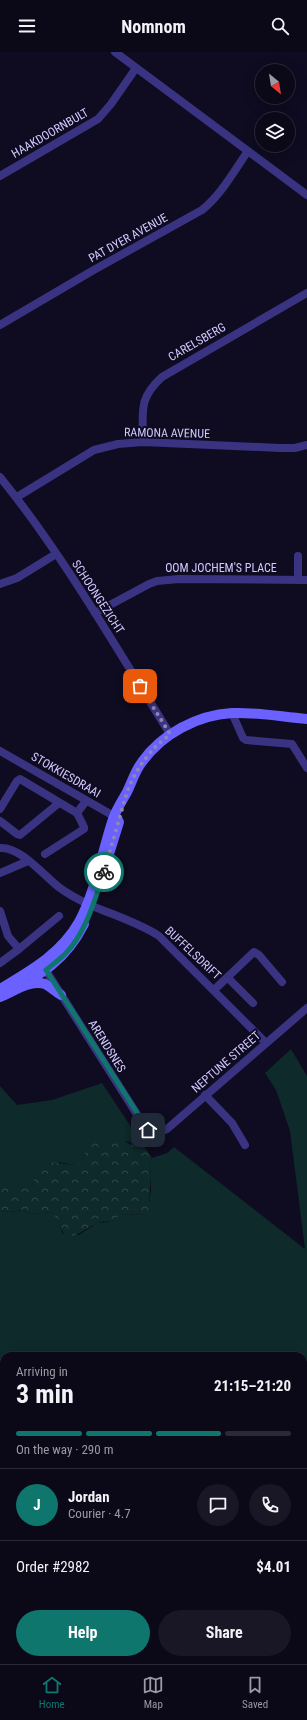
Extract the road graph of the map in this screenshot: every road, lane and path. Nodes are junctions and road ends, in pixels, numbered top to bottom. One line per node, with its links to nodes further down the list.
1 (115, 52): 2 (street)
2 (136, 68): 3 (street); 4 (street, HAAKDOORNBULT)
3 (248, 151): 5 (street); 7 (street, PAT DYER AVENUE)
4 (0, 176)
5 (307, 195)
6 (307, 293): 8 (street, CARELSBERG)
7 (0, 325)
8 (142, 442): 9 (street, RAMONA AVENUE); 11 (street, RAMONA AVENUE)
9 (307, 445)
10 (0, 477): 11 (street, SCHOONGEZICHT)
11 (17, 497): 12 (street, SCHOONGEZICHT)
12 (56, 554): 16 (street); 17 (street, SCHOONGEZICHT)
13 (298, 556): 14 (street)
14 (298, 580): 15 (street, OOM JOCHEM'S PLACE); 17 (street, OOM JOCHEM'S PLACE)
15 (307, 580)
16 (0, 584)
17 (95, 613): 20 (street, SCHOONGEZICHT)
18 (232, 713): 19 (main road); 20 (main road); 22 (street)
19 (307, 719)
20 (170, 734): 27 (main road)
21 (0, 751): 23 (street, STOKKIESDRAAI)
22 (307, 768)
23 (86, 800): 26 (street); 27 (street, STOKKIESDRAAI)
24 (59, 803): 25 (street); 26 (street); 28 (street)
25 (0, 809)
26 (77, 813): 30 (street)
27 (117, 818): 33 (main road)
28 (0, 821)
29 (0, 848): 31 (street, BUFFELSDRIFT)
30 (45, 854)
31 (28, 862): 32 (street); 33 (street, BUFFELSDRIFT)
32 (0, 873)
33 (90, 904): 38 (main road); 42 (street, BUFFELSDRIFT)
34 (0, 911): 36 (street)
35 (59, 916): 36 (street)
36 (19, 949): 37 (street)
37 (0, 963)
38 (43, 967): 41 (main road); 43 (street, ARENDSNES); 44 (main road)
39 (228, 978): 40 (street); 42 (street); 45 (street)
40 (282, 982)
41 (0, 990)
42 (214, 990): 47 (street, BUFFELSDRIFT)
43 (61, 995): 44 (main road); 49 (street, ARENDSNES)
44 (0, 997)
45 (253, 1003)
46 (307, 1008): 47 (street, NEPTUNE STREET)
47 (266, 1043): 48 (street, NEPTUNE STREET)
48 (205, 1095): 49 (street, NEPTUNE STREET); 50 (street)
49 (159, 1133)
50 (245, 1145)

